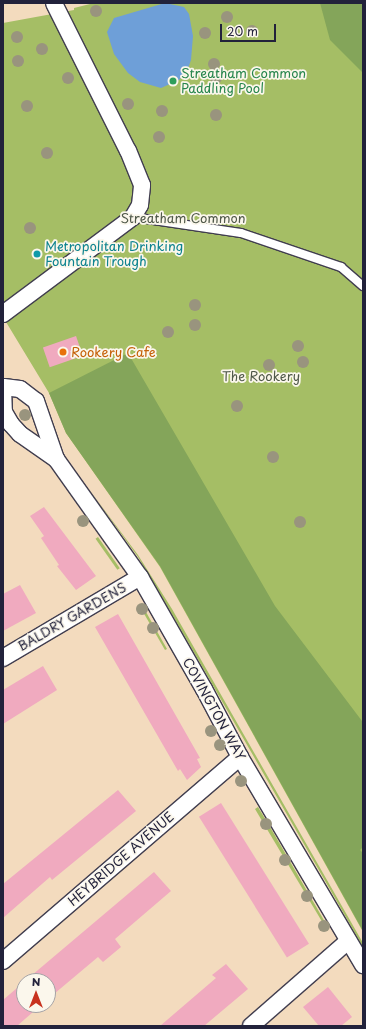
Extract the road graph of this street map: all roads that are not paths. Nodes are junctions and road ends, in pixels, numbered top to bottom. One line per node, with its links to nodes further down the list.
1 (54, 3): 2 (street)
2 (133, 217): 3 (lane); 4 (street)
3 (363, 286)
4 (3, 314)
5 (3, 387): 6 (street, COVINGTON WAY); 6 (street, COVINGTON WAY)
6 (56, 459): 7 (street, COVINGTON WAY)
7 (140, 577): 8 (street, BALDRY GARDENS); 9 (street, COVINGTON WAY)
8 (3, 658)
9 (240, 757): 10 (street, COVINGTON WAY); 11 (street, HEYBRIDGE AVENUE)
10 (348, 941): 12 (street, COVINGTON WAY); 13 (street)
11 (3, 961)
12 (363, 965)
13 (251, 1026)

